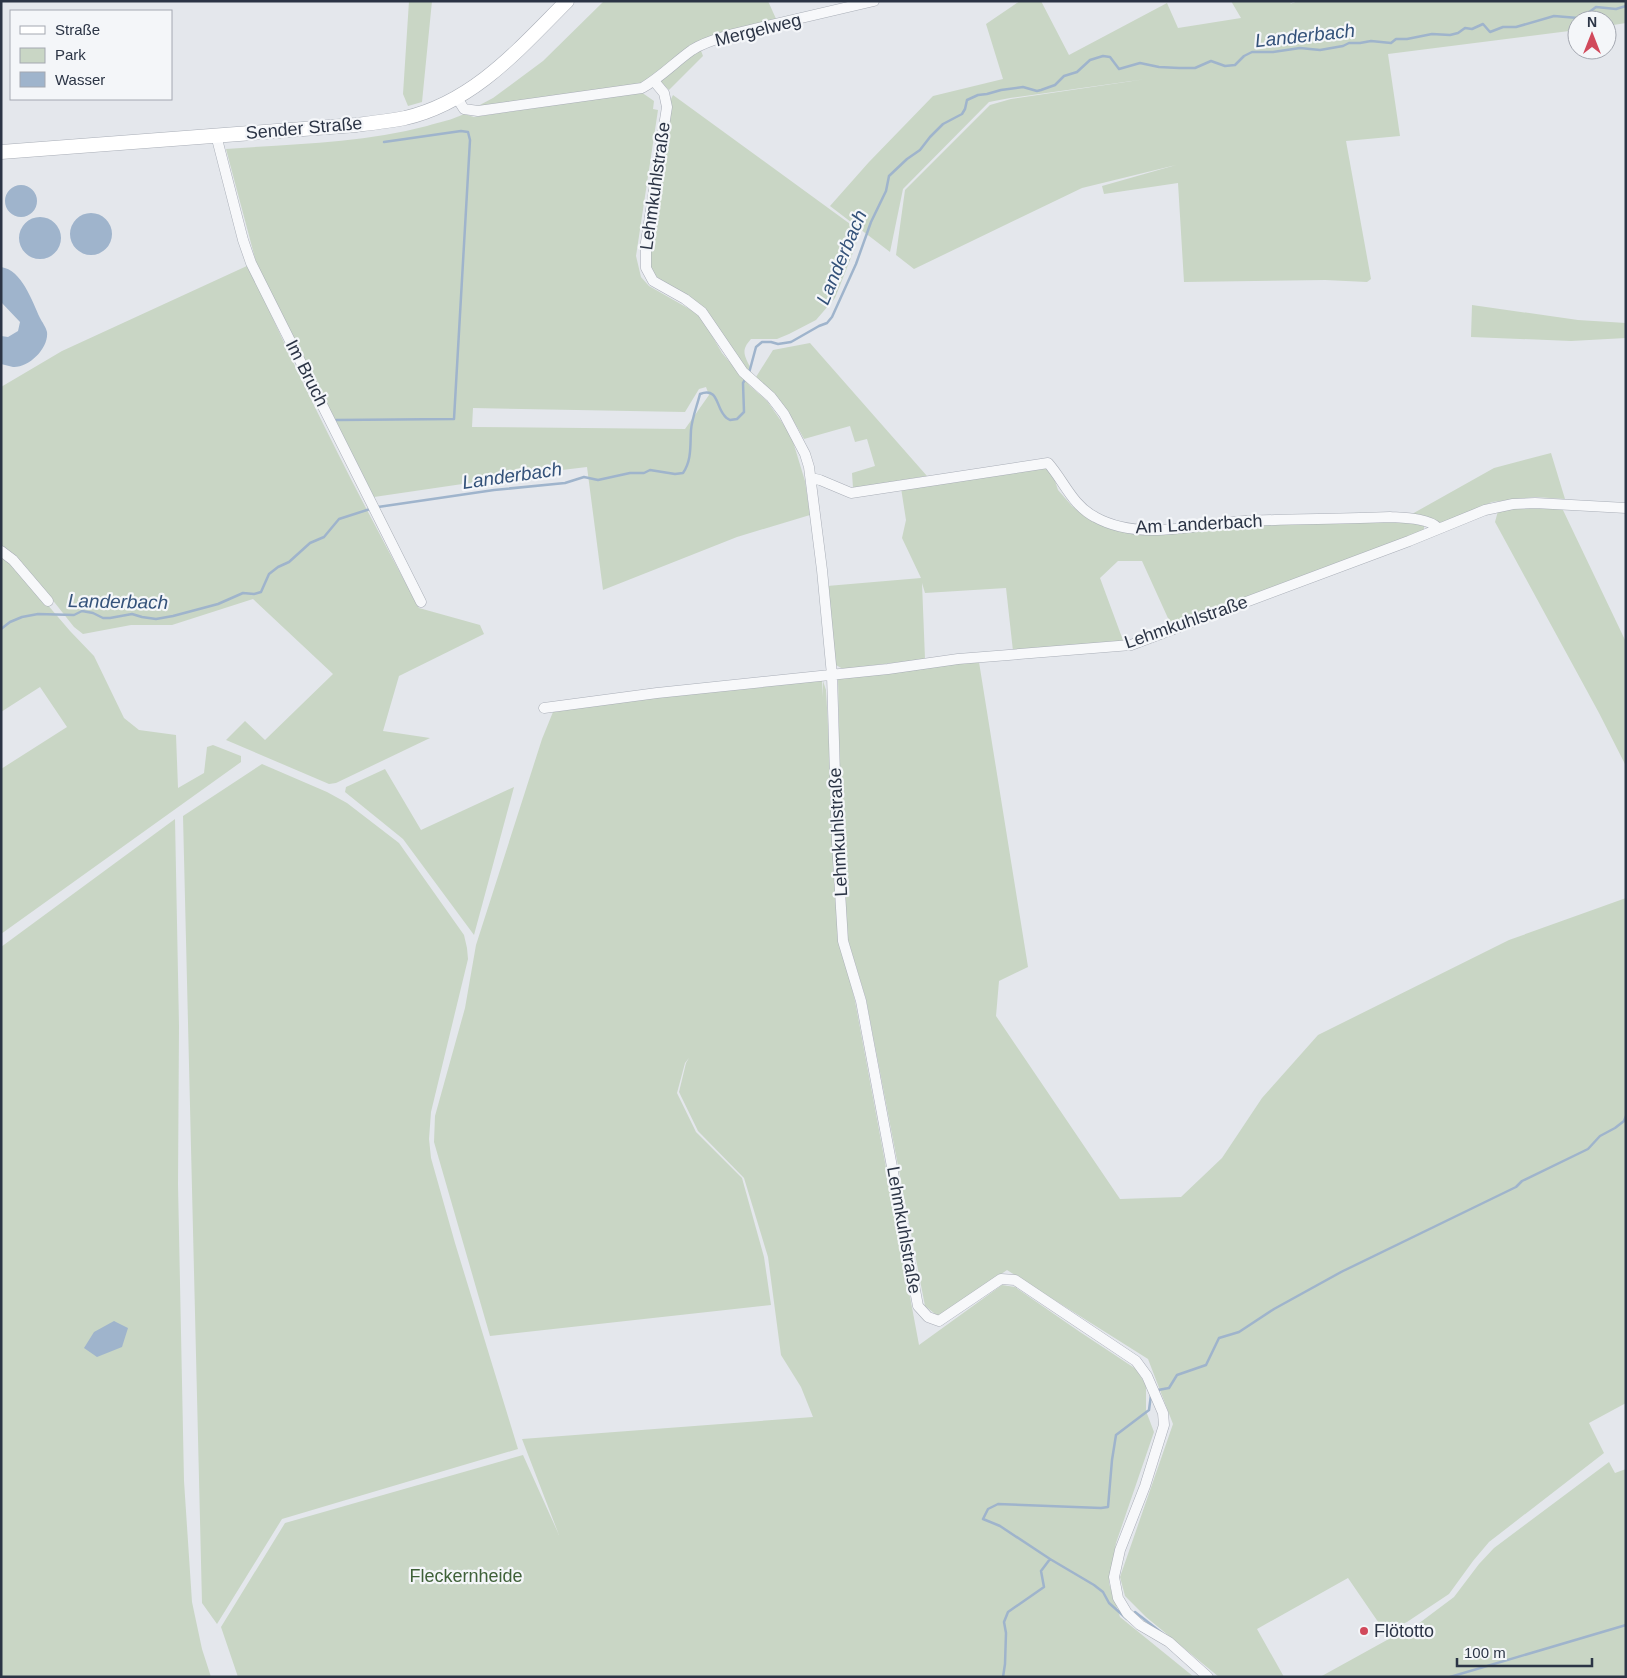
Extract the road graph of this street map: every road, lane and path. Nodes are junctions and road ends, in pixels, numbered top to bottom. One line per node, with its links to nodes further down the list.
1 (567, 1): 4 (main road, Sender Straße)
2 (874, 1): 3 (street, Mergelweg)
3 (654, 81): 4 (street); 7 (street, Lehmkuhlstraße)
4 (457, 98): 5 (main road, Sender Straße)
5 (216, 135): 6 (main road, Sender Straße); 12 (street, Im Bruch)
6 (1, 152)
7 (811, 478): 9 (street, Am Landerbach); 13 (street, Lehmkuhlstraße)
8 (1626, 508): 9 (street, Lehmkuhlstraße)
9 (1438, 528): 13 (street, Lehmkuhlstraße)
10 (1, 551): 11 (street)
11 (48, 601)
12 (421, 602)
13 (832, 675): 14 (street, Lehmkuhlstraße); 15 (street, Lehmkuhlstraße)
14 (544, 708)
15 (1208, 1677)

